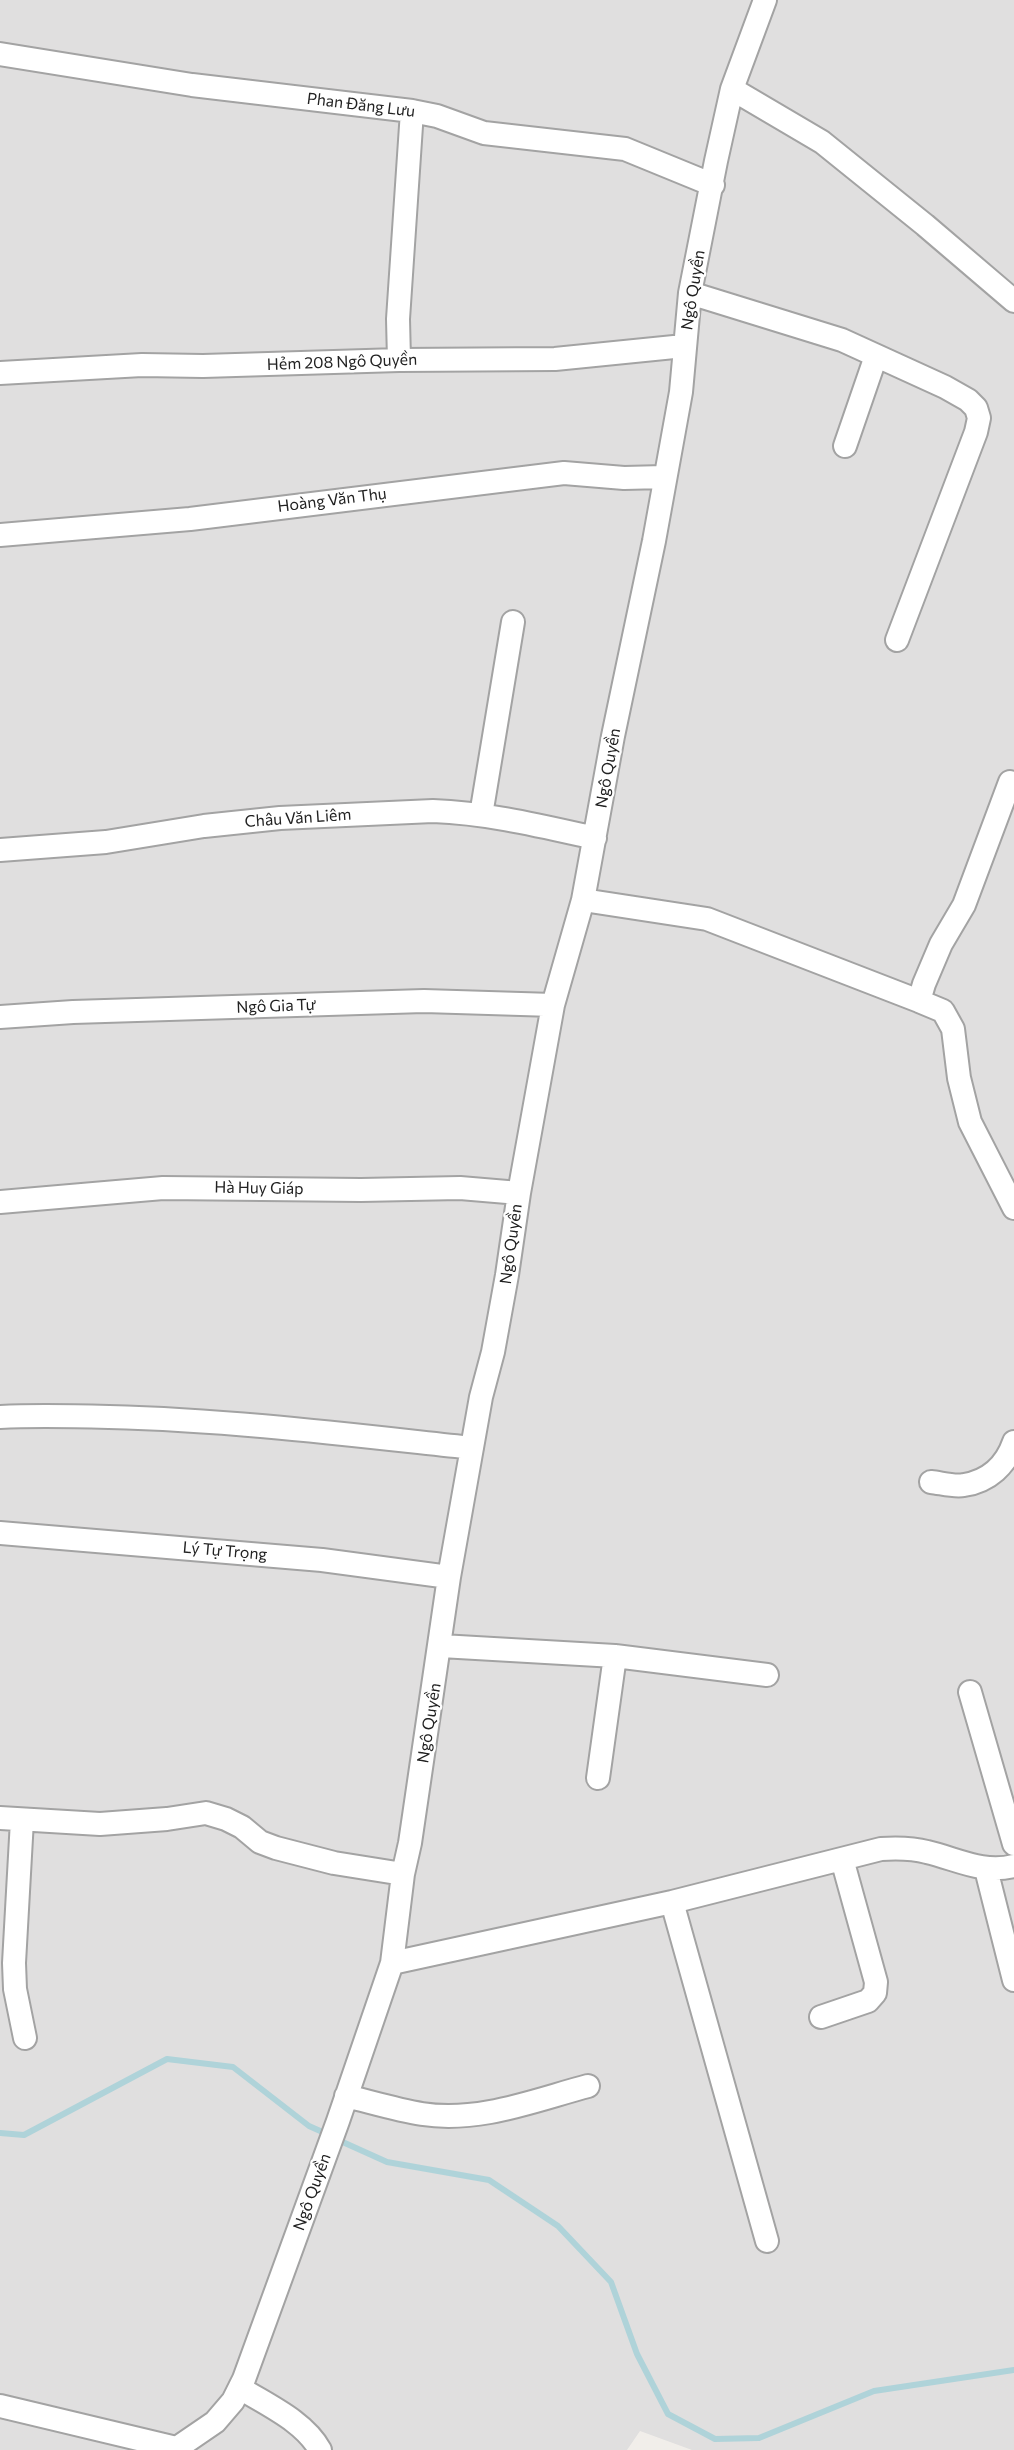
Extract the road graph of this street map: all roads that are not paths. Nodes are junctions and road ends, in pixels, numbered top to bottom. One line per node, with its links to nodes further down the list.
1 (765, 0): 3 (street, Ngô Quyền)
2 (0, 54): 4 (street, Phan Đăng Lưu)
3 (732, 89): 5 (street, Ngô Quyền); 7 (street)
4 (412, 111): 5 (street, Phan Đăng Lưu); 10 (street)
5 (713, 185): 6 (street, Ngô Quyền)
6 (690, 293): 8 (street, Ngô Quyền); 9 (street)
7 (1014, 301)
8 (684, 346): 10 (street, Hẻm 208 Ngô Quyền); 13 (street, Ngô Quyền)
9 (876, 356): 12 (street); 16 (street)
10 (399, 360): 11 (street, Hẻm 208 Ngô Quyền)
11 (0, 374)
12 (845, 446)
13 (664, 477): 14 (street, Hoàng Văn Thụ); 19 (street, Ngô Quyền)
14 (0, 535)
15 (513, 622): 18 (street)
16 (897, 640)
17 (1010, 782): 22 (street)
18 (481, 815): 19 (street, Châu Văn Liêm); 20 (street, Châu Văn Liêm)
19 (595, 838): 21 (street, Ngô Quyền)
20 (0, 850)
21 (583, 900): 22 (street); 23 (street, Ngô Quyền)
22 (919, 1000): 27 (street)
23 (553, 1005): 24 (street, Ngô Gia Tự); 25 (street, Ngô Quyền)
24 (0, 1017)
25 (519, 1192): 26 (street, Hà Huy Giáp); 30 (street, Ngô Quyền)
26 (0, 1202)
27 (1014, 1208)
28 (0, 1417): 30 (street)
29 (1014, 1442): 31 (street)
30 (472, 1448): 33 (street, Ngô Quyền)
31 (931, 1482)
32 (0, 1533): 33 (street, Lý Tự Trọng)
33 (449, 1577): 34 (street, Ngô Quyền)
34 (441, 1646): 35 (street); 44 (street, Ngô Quyền)
35 (615, 1656): 36 (street); 38 (street)
36 (767, 1675)
37 (970, 1692): 40 (street)
38 (598, 1778)
39 (11, 1819): 44 (street); 49 (street)
40 (1014, 1844)
41 (842, 1859): 43 (street); 45 (street); 48 (street)
42 (1014, 1866): 43 (street)
43 (986, 1869): 47 (street)
44 (403, 1874): 46 (street, Ngô Quyền)
45 (672, 1902): 46 (street); 52 (street)
46 (392, 1963): 51 (street, Ngô Quyền)
47 (1014, 1980)
48 (821, 2017)
49 (25, 2038)
50 (588, 2086): 51 (street)
51 (346, 2096): 53 (street, Ngô Quyền)
52 (767, 2241)
53 (240, 2388): 55 (street, Ngô Quyền); 56 (street)
54 (0, 2406): 55 (street)
55 (175, 2449)
56 (320, 2450)

